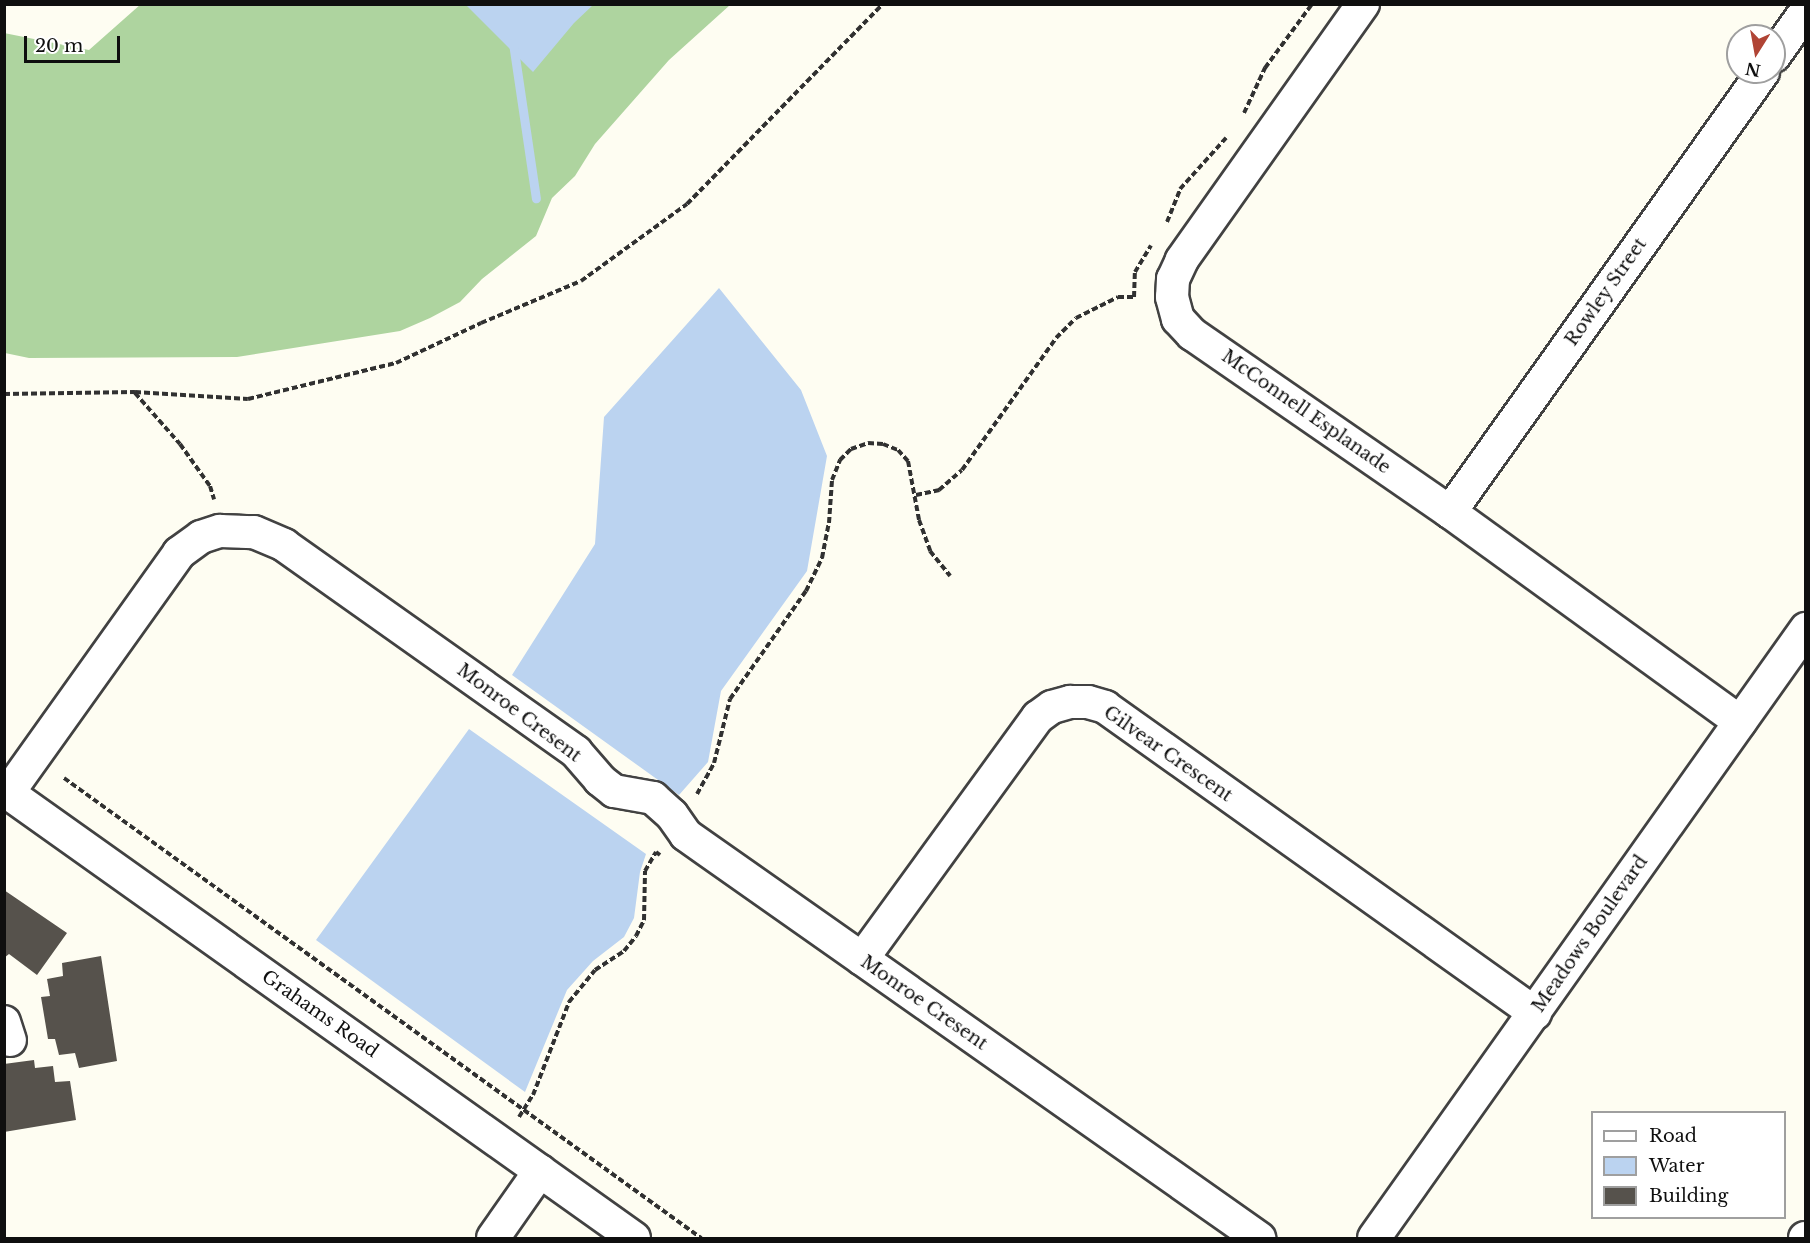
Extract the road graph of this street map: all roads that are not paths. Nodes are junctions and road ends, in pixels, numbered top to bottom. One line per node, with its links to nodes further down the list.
1 (1363, 4): 5 (street, McConnell Esplanade)
2 (1806, 11): 3 (street)
3 (1786, 39)
4 (1753, 84): 5 (street, Rowley Street)
5 (1450, 512): 7 (street, McConnell Esplanade)
6 (1806, 629): 7 (street, Meadows Boulevard)
7 (1740, 722): 10 (street, Meadows Boulevard)
8 (6, 792): 9 (street, Monroe Cresent); 11 (street, Grahams Road)
9 (862, 959): 10 (street, Gilvear Crescent); 14 (street, Monroe Cresent)
10 (1535, 1013): 15 (street, Meadows Boulevard)
11 (540, 1171): 12 (street); 13 (street, Grahams Road)
12 (493, 1239)
13 (634, 1239)
14 (1259, 1239)
15 (1374, 1239)

